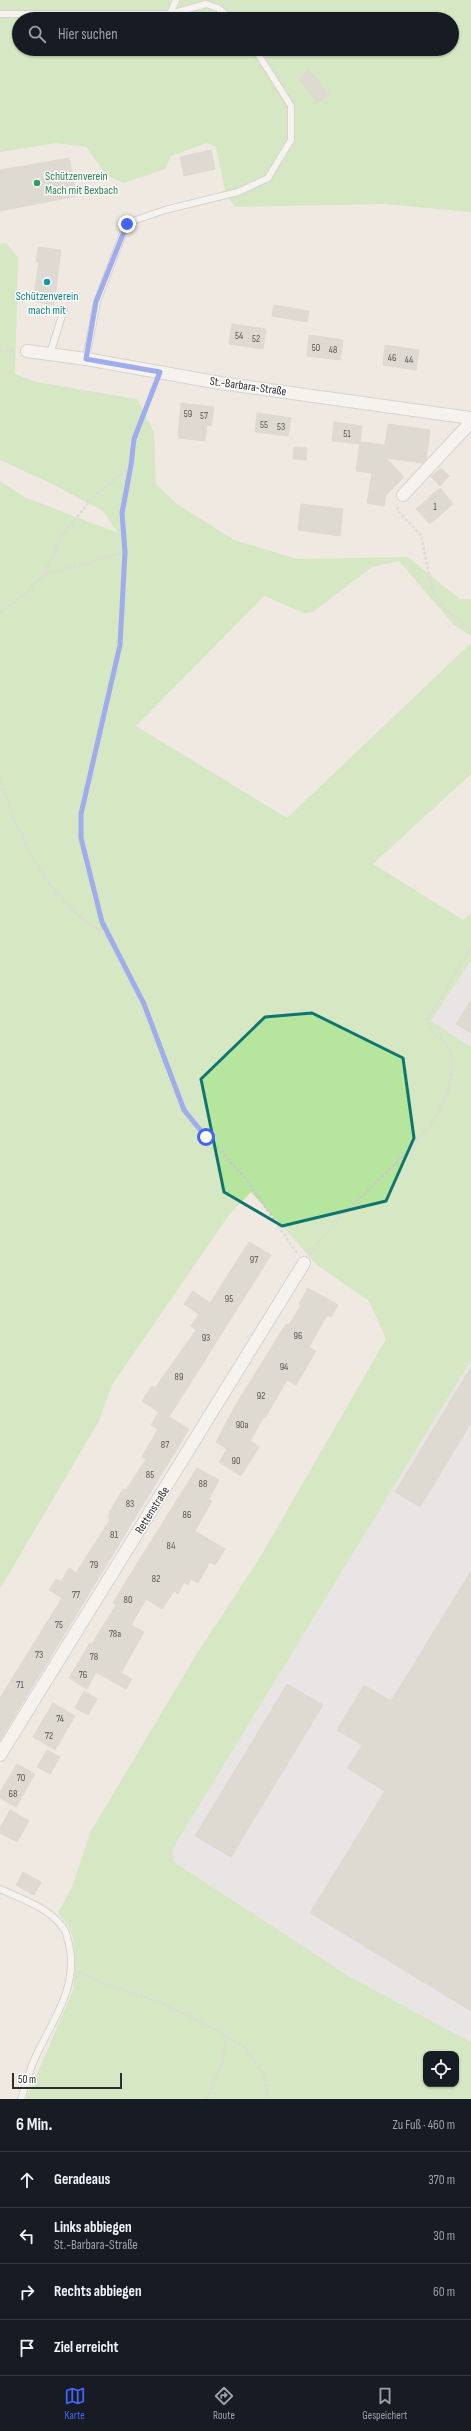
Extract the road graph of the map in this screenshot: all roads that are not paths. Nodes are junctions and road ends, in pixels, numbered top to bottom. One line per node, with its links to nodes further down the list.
1 (176, 0): 2 (lane)
2 (171, 12)
3 (177, 12): 4 (lane)
4 (223, 12)
5 (0, 14): 6 (lane)
6 (12, 14)
7 (259, 56): 11 (lane)
8 (64, 309): 10 (lane)
9 (26, 351): 10 (street, St.-Barbara-Straße)
10 (50, 354): 11 (street, St.-Barbara-Straße)
11 (86, 359): 12 (street, St.-Barbara-Straße)
12 (471, 418)
13 (471, 422): 14 (street)
14 (402, 495)
15 (304, 1263): 16 (street, Rettenstraße)
16 (0, 1755)
17 (0, 1889): 18 (lane)
18 (21, 2099)

